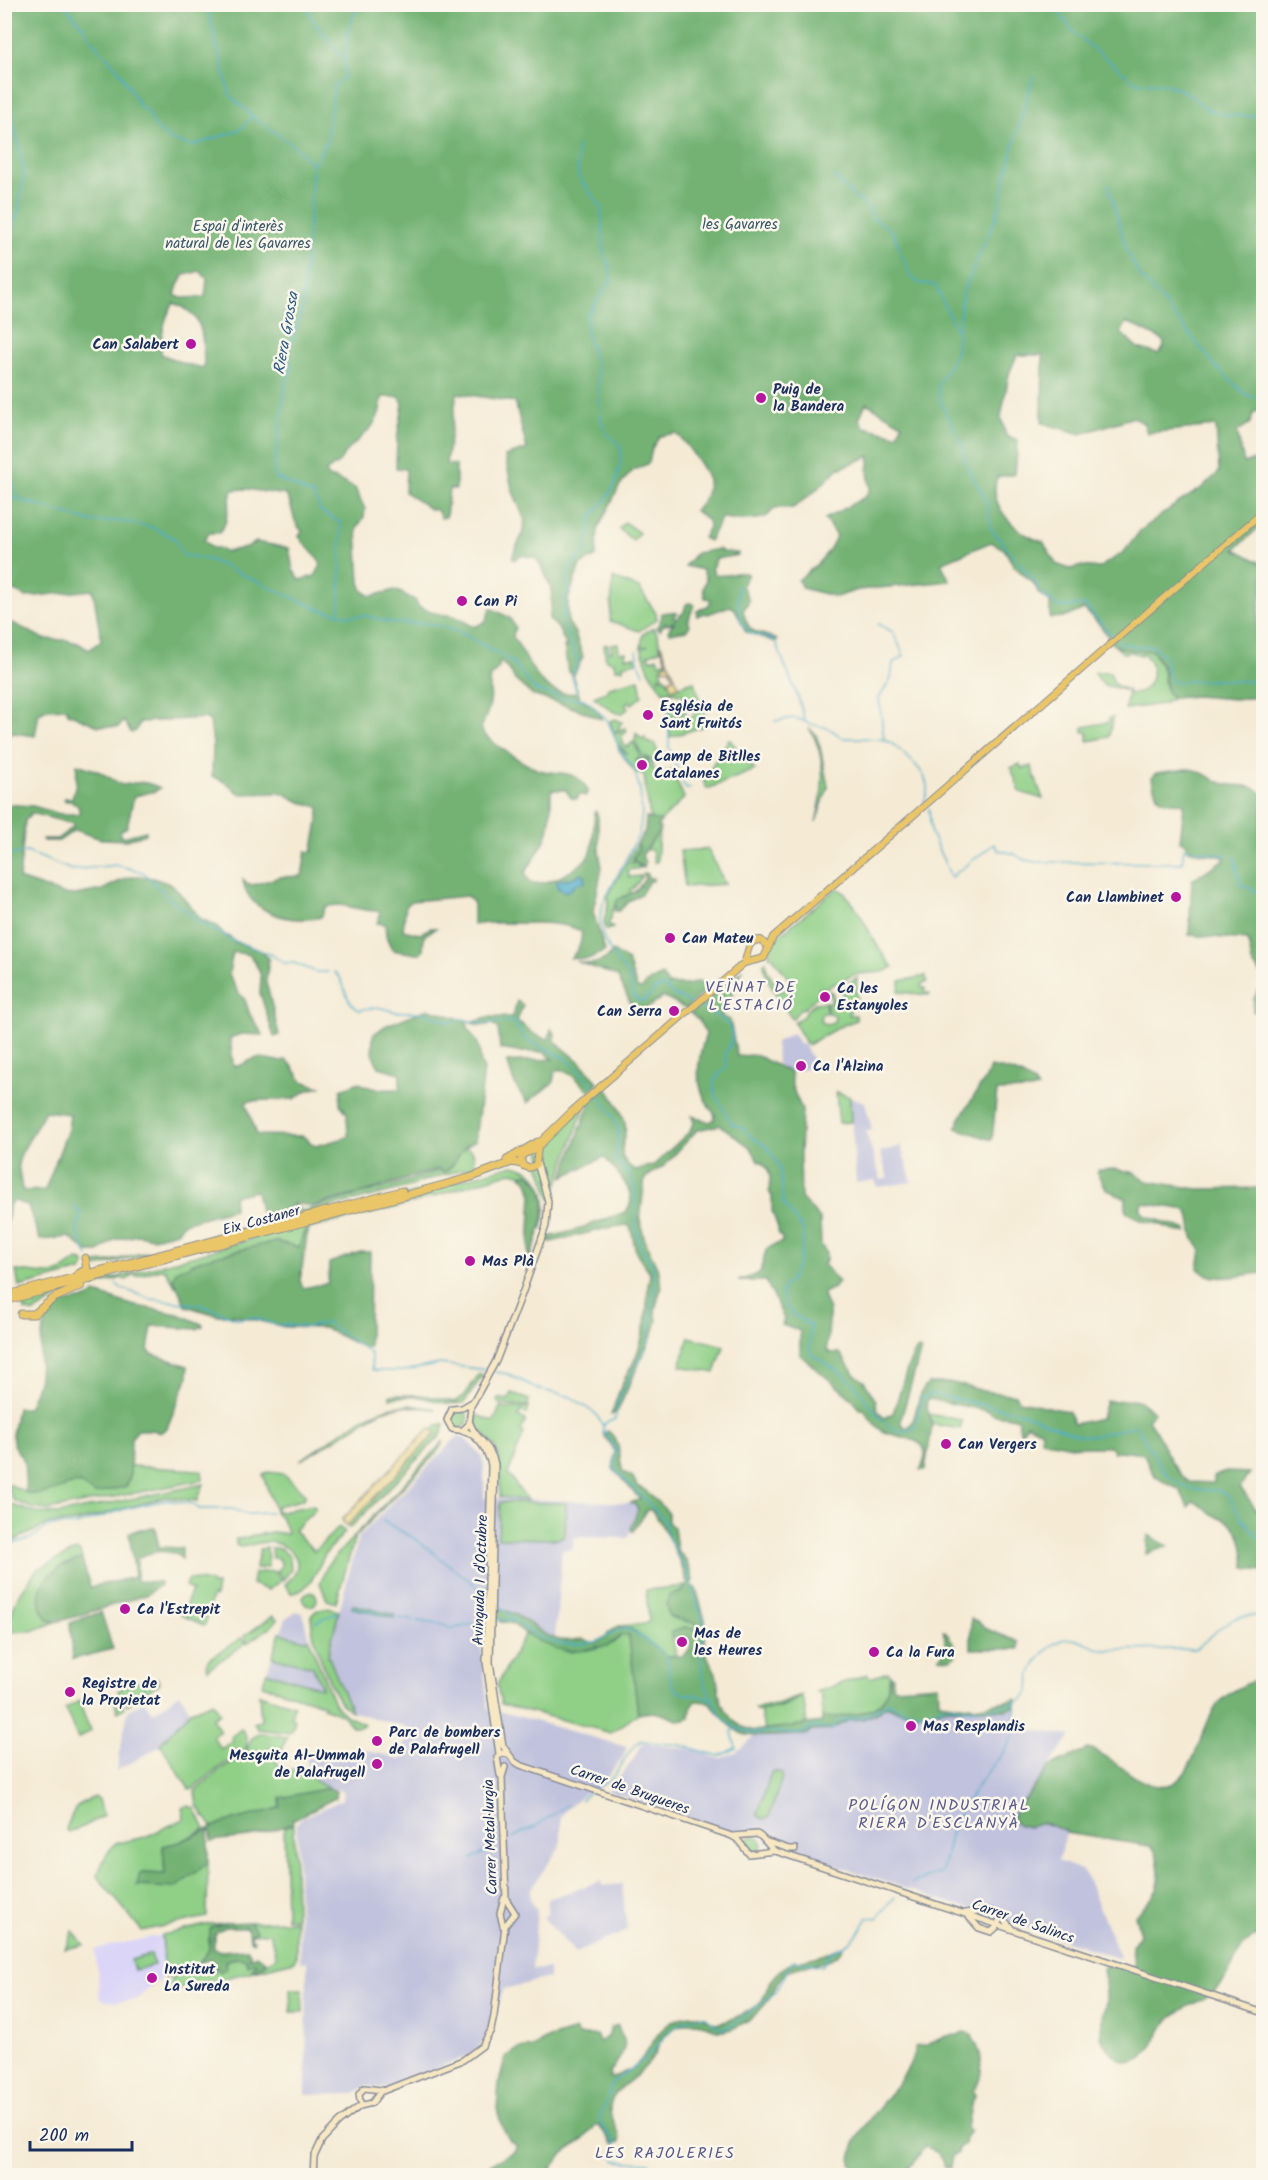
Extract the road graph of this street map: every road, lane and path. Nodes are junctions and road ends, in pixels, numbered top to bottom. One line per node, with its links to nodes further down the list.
1 (1263, 511): 2 (main road)
2 (773, 937): 3 (main road); 4 (main road)
3 (762, 940): 4 (main road); 5 (main road)
4 (768, 948): 6 (main road)
5 (748, 951): 6 (main road); 7 (main road)
6 (757, 960): 7 (main road)
7 (744, 963): 8 (main road)
8 (586, 1099): 9 (main road); 11 (main road)
9 (538, 1142): 11 (main road); 12 (highway)
10 (522, 1155): 11 (main road); 12 (highway, Eix Costaner); 13 (main road)
11 (535, 1157): 13 (main road); 14 (main road)
12 (507, 1160): 15 (highway, Eix Costaner)
13 (526, 1166): 14 (main road); 16 (highway, Eix Costaner)
14 (539, 1174): 20 (main road)
15 (123, 1264): 17 (highway, Eix Costaner); 17 (highway)
16 (140, 1266): 18 (highway, Eix Costaner); 19 (highway)
17 (4, 1295)
18 (4, 1301)
19 (21, 1314)
20 (474, 1401): 21 (main road); 22 (main road)
21 (462, 1408): 22 (main road); 23 (main road)
22 (470, 1420): 23 (main road); 24 (main road, Avinguda 1 d'Octubre)
23 (462, 1431): 24 (main road, Avinguda 1 d'Octubre)
24 (490, 1584): 25 (main road, Avinguda 1 d'Octubre)
25 (489, 1606): 26 (main road, Avinguda 1 d'Octubre); 26 (main road, Avinguda 1 d'Octubre)
26 (501, 1746): 27 (main road, Carrer Metal·lurgia); 28 (main road)
27 (500, 1754): 28 (main road); 29 (main road, Carrer Metal·lurgia)
28 (509, 1756): 30 (main road); 31 (main road, Carrer Metal·lurgia)
29 (498, 1765): 31 (main road); 40 (main road, Carrer Metal·lurgia)
30 (520, 1765): 31 (main road); 32 (main road, Carrer de Brugueres)
31 (507, 1767): 39 (main road, Carrer Metal·lurgia)
32 (732, 1836): 33 (main road, Carrer de Brugueres); 35 (main road, Carrer de Brugueres)
33 (746, 1836): 34 (main road); 35 (main road)
34 (764, 1842): 36 (main road); 37 (main road); 38 (main road)
35 (743, 1845): 38 (main road)
36 (795, 1849)
37 (775, 1851): 38 (main road); 42 (main road, Carrer de Salincs)
38 (760, 1852)
39 (511, 1906): 40 (main road); 46 (main road)
40 (503, 1907): 44 (main road)
41 (982, 1909): 42 (main road); 43 (main road); 45 (main road)
42 (963, 1913): 45 (main road, Carrer de Salincs); 48 (main road)
43 (1001, 1915): 47 (main road); 49 (main road)
44 (503, 1918): 46 (main road); 52 (main road)
45 (980, 1918): 47 (main road, Carrer de Salincs); 48 (main road)
46 (510, 1919): 53 (main road)
47 (998, 1925): 49 (main road, Carrer de Salincs); 50 (main road)
48 (979, 1928): 50 (main road)
49 (1011, 1929): 50 (main road); 51 (main road, Carrer de Salincs)
50 (991, 1932)
51 (1263, 2013)
52 (374, 2090): 53 (main road); 54 (main road)
53 (375, 2097): 54 (main road)
54 (363, 2102): 55 (main road)
55 (312, 2175)

